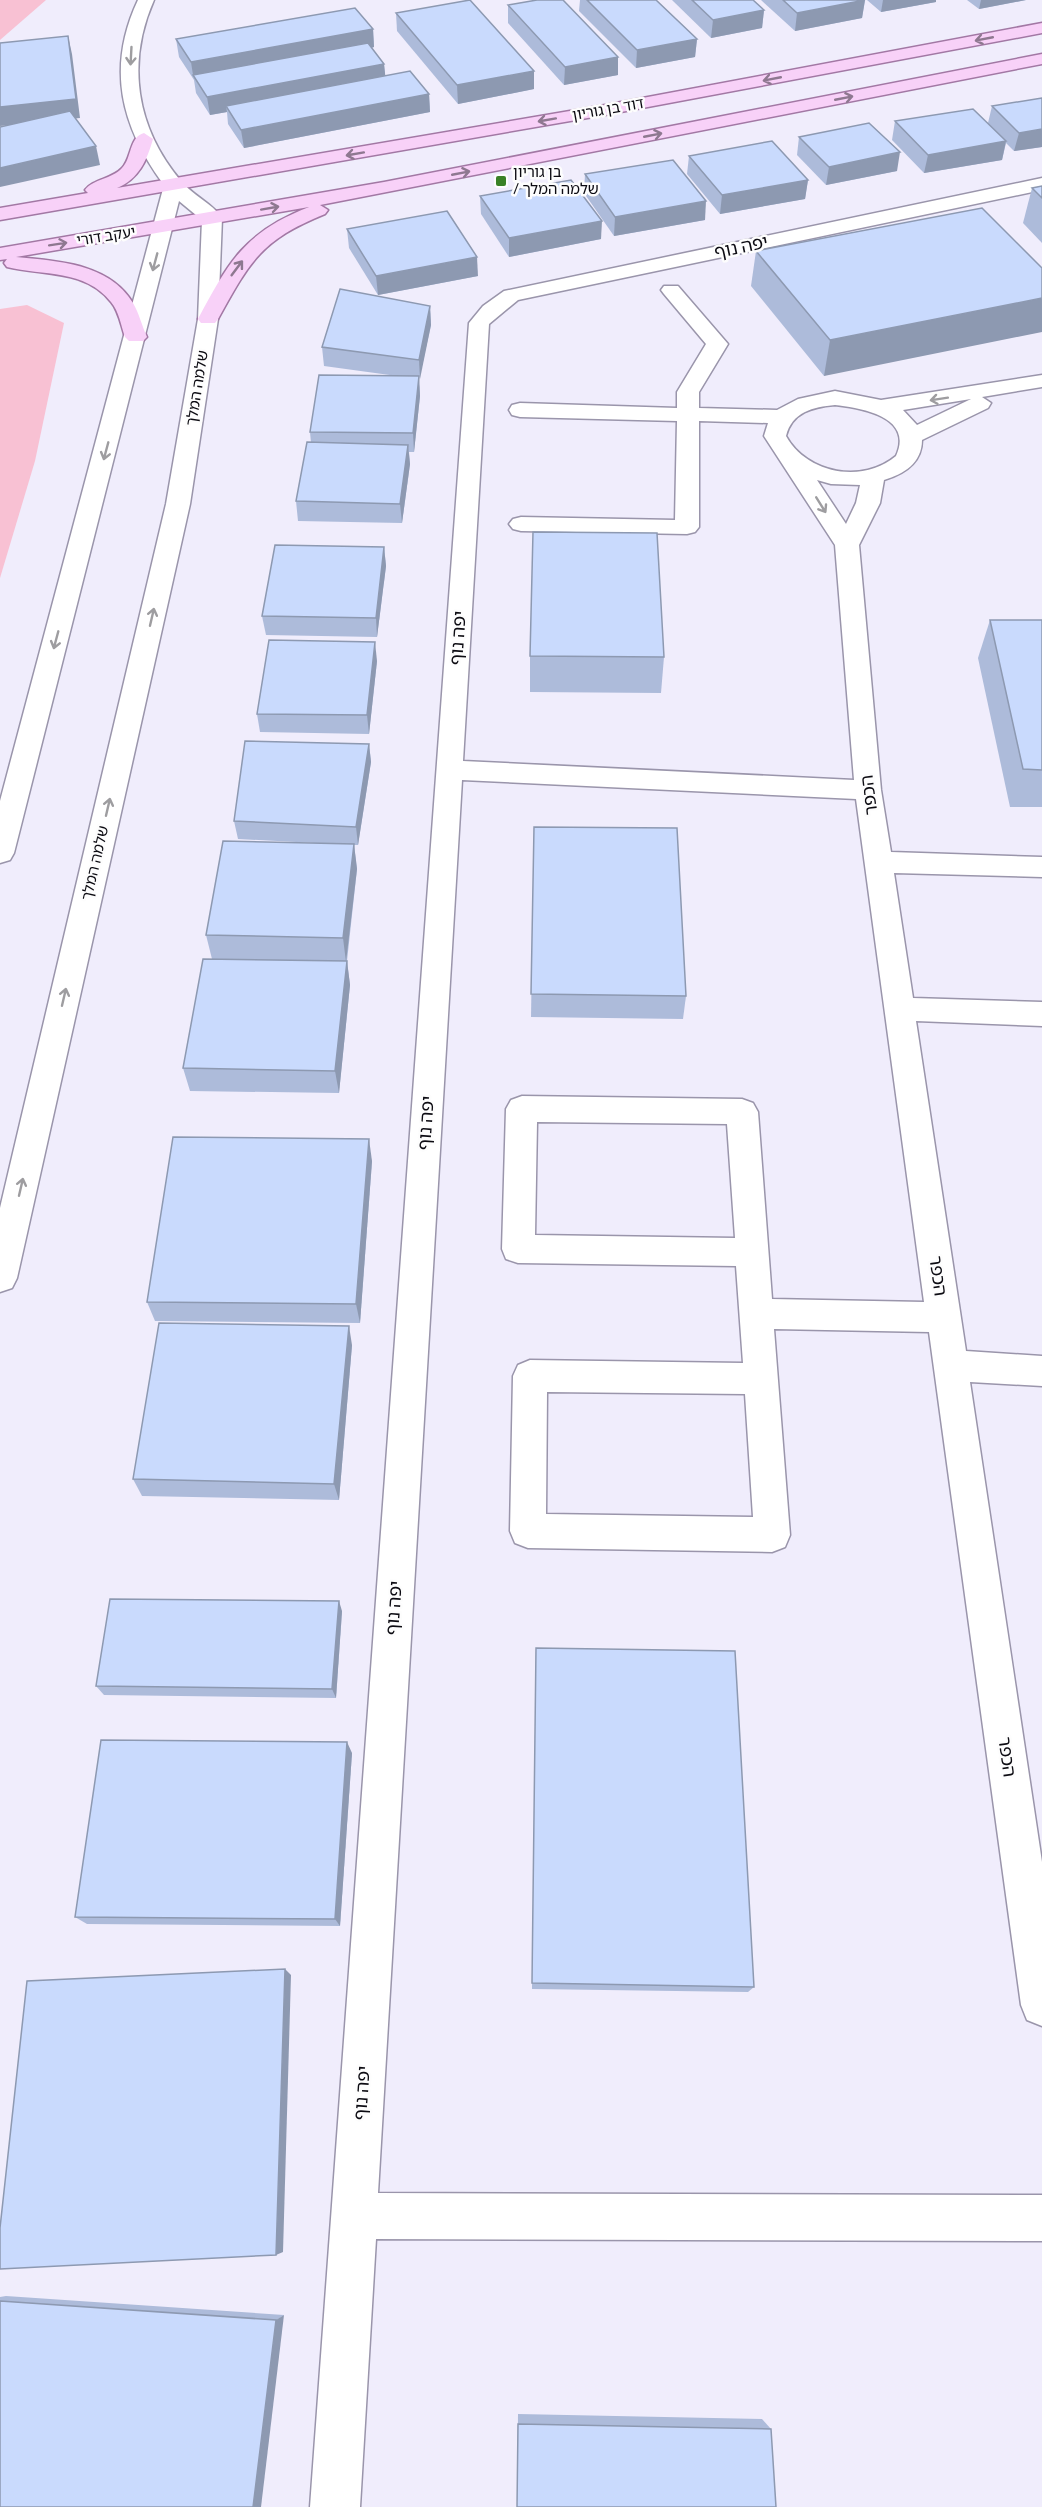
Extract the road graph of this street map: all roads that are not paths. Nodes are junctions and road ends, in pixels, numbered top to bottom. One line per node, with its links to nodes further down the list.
1 (146, 0): 4 (street, one-way to 4)
2 (1042, 28): 6 (main road, דוד בן גוריון, one-way to 6)
3 (1042, 59): 7 (main road, דוד בן גוריון, one-way to 3)
4 (144, 139): 6 (street); 8 (main road)
5 (1042, 184): 28 (street, יפה נוף)
6 (174, 185): 8 (main road); 10 (street); 11 (street)
7 (384, 188): 10 (main road, דוד בן גוריון, one-way to 7); 15 (main road, one-way to 7)
8 (57, 204): 9 (main road)
9 (0, 214)
10 (212, 218): 11 (main road, יעקב דורי); 15 (street, שלמה המלך)
11 (165, 227): 12 (main road, יעקב דורי, one-way to 11); 16 (street, one-way to 16)
12 (0, 254)
13 (0, 262): 16 (main road)
14 (671, 290): 21 (street)
15 (208, 319): 35 (street, שלמה המלך, one-way to 15)
16 (136, 337): 30 (street, one-way to 30)
17 (1042, 381): 18 (street)
18 (1017, 386): 19 (street, one-way to 19); 23 (street)
19 (879, 406): 22 (street); 23 (street)
20 (520, 410): 21 (street)
21 (687, 415): 22 (street); 26 (street)
22 (781, 417): 24 (street)
23 (911, 437): 25 (street)
24 (795, 463): 25 (street); 27 (street, הכפר, one-way to 27)
25 (873, 475): 27 (street)
26 (521, 524)
27 (847, 545): 29 (street, הכפר)
28 (449, 770): 29 (street); 44 (street, יפה נוף)
29 (868, 790): 31 (street, הכפר)
30 (0, 853)
31 (878, 862): 32 (street); 33 (street, הכפר)
32 (1042, 867)
33 (899, 1009): 34 (street); 39 (street, הכפר)
34 (1042, 1014)
35 (3, 1244): 37 (street, שלמה המלך)
36 (752, 1252): 36 (street); 38 (street)
37 (0, 1278)
38 (755, 1314): 39 (street); 42 (street)
39 (944, 1317): 40 (street, הכפר)
40 (951, 1366): 41 (street); 43 (street, הכפר)
41 (1042, 1371)
42 (760, 1379): 42 (street)
43 (1042, 2005)
44 (354, 2216): 45 (street); 46 (street, יפה נוף)
45 (1042, 2218)
46 (335, 2507)

